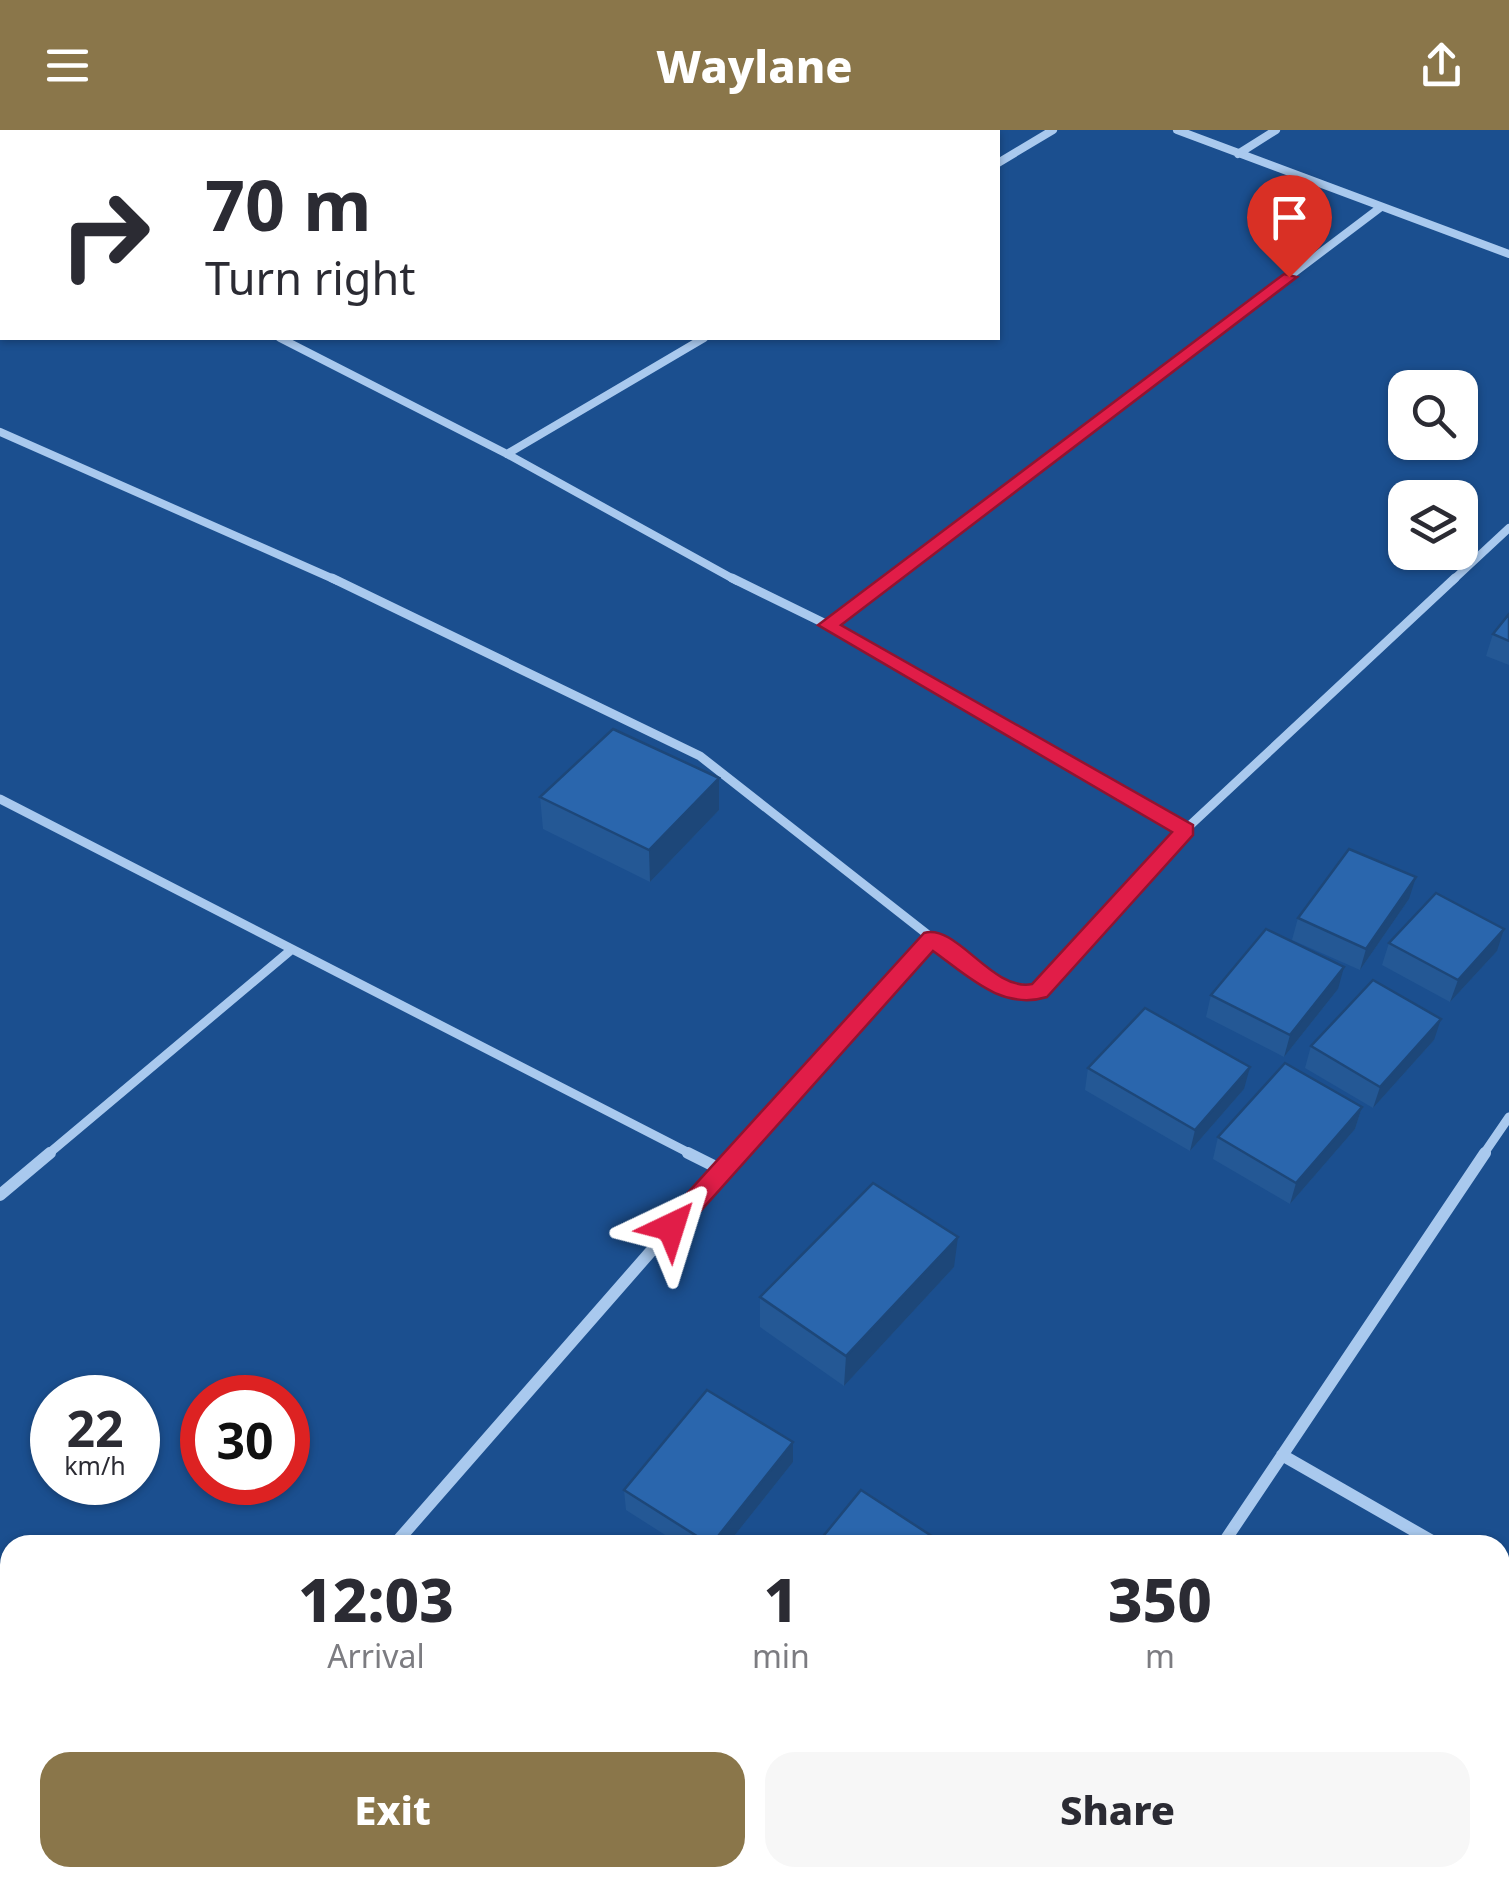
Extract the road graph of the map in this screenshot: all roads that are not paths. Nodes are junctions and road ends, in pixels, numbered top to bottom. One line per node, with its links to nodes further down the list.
1 (1053, 130): 5 (street)
2 (1178, 130): 4 (street)
3 (1276, 130): 4 (street)
4 (1238, 154): 6 (street)
5 (1000, 162)
6 (1382, 207): 7 (street); 13 (street)
7 (1509, 254)
8 (284, 340): 11 (street)
9 (701, 340): 11 (street)
10 (0, 432): 16 (street)
11 (507, 454): 13 (street)
12 (1509, 528): 15 (street)
13 (828, 625): 15 (street)
14 (0, 799): 17 (street)
15 (1185, 830): 16 (street)
16 (932, 938): 19 (street)
17 (291, 950): 19 (street); 20 (street)
18 (1509, 1117): 21 (street)
19 (722, 1170): 22 (street)
20 (0, 1194)
21 (1282, 1455): 23 (street); 24 (street)
22 (403, 1535)
23 (1229, 1535)
24 (1422, 1535)

